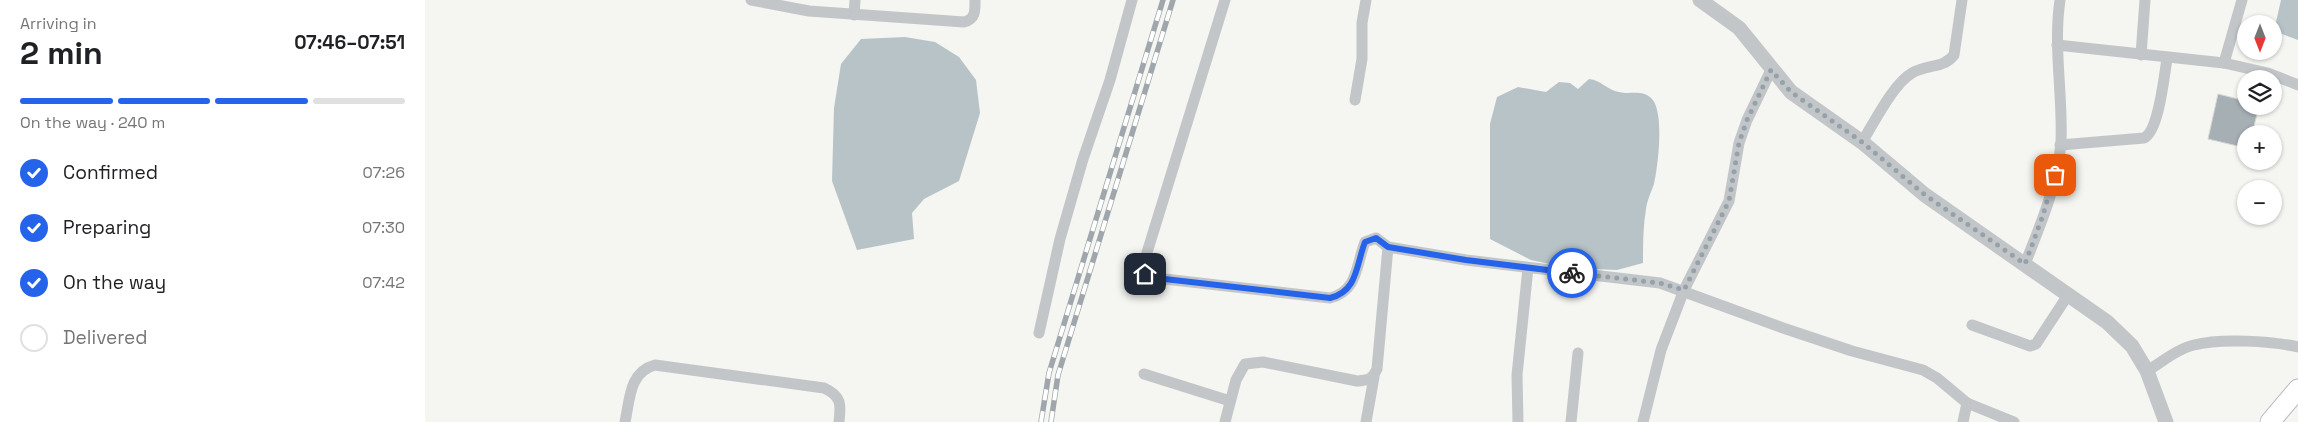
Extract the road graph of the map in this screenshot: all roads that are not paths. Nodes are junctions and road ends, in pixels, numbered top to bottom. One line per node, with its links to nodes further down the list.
1 (751, 0): 12 (street)
2 (855, 0): 13 (street)
3 (975, 0): 13 (street)
4 (1132, 0): 29 (street)
5 (1225, 0): 23 (street)
6 (1366, 0): 20 (street)
7 (1700, 0): 18 (street)
8 (1962, 0): 21 (street)
9 (2060, 0): 14 (street)
10 (2145, 0): 15 (street)
11 (2243, 0): 17 (street)
12 (810, 6): 13 (street)
13 (855, 15)
14 (2057, 45): 15 (street); 22 (street)
15 (2141, 55): 16 (street)
16 (2167, 58): 17 (street); 22 (street)
17 (2224, 63): 19 (street)
18 (1771, 70): 21 (street); 26 (street)
19 (2298, 85)
20 (1355, 100)
21 (1862, 142): 24 (street)
22 (2060, 145): 24 (street)
23 (1388, 247): 25 (street); 34 (street)
24 (2025, 264): 27 (street)
25 (1528, 268): 26 (street); 42 (street)
26 (1684, 290): 37 (street); 44 (street)
27 (2068, 295): 28 (street); 32 (street)
28 (1972, 325)
29 (1039, 333)
30 (2298, 347): 32 (street)
31 (1578, 354): 43 (street)
32 (2147, 371): 47 (street)
33 (1145, 374): 36 (street)
34 (1374, 377): 36 (street); 41 (street)
35 (2298, 389): 48 (main road)
36 (1231, 402): 40 (street)
37 (1967, 403): 45 (street); 46 (street)
38 (625, 422): 39 (street)
39 (839, 422)
40 (1225, 422)
41 (1365, 422)
42 (1518, 422)
43 (1571, 422)
44 (1643, 422)
45 (1963, 422)
46 (2014, 422)
47 (2165, 422)
48 (2270, 422)

